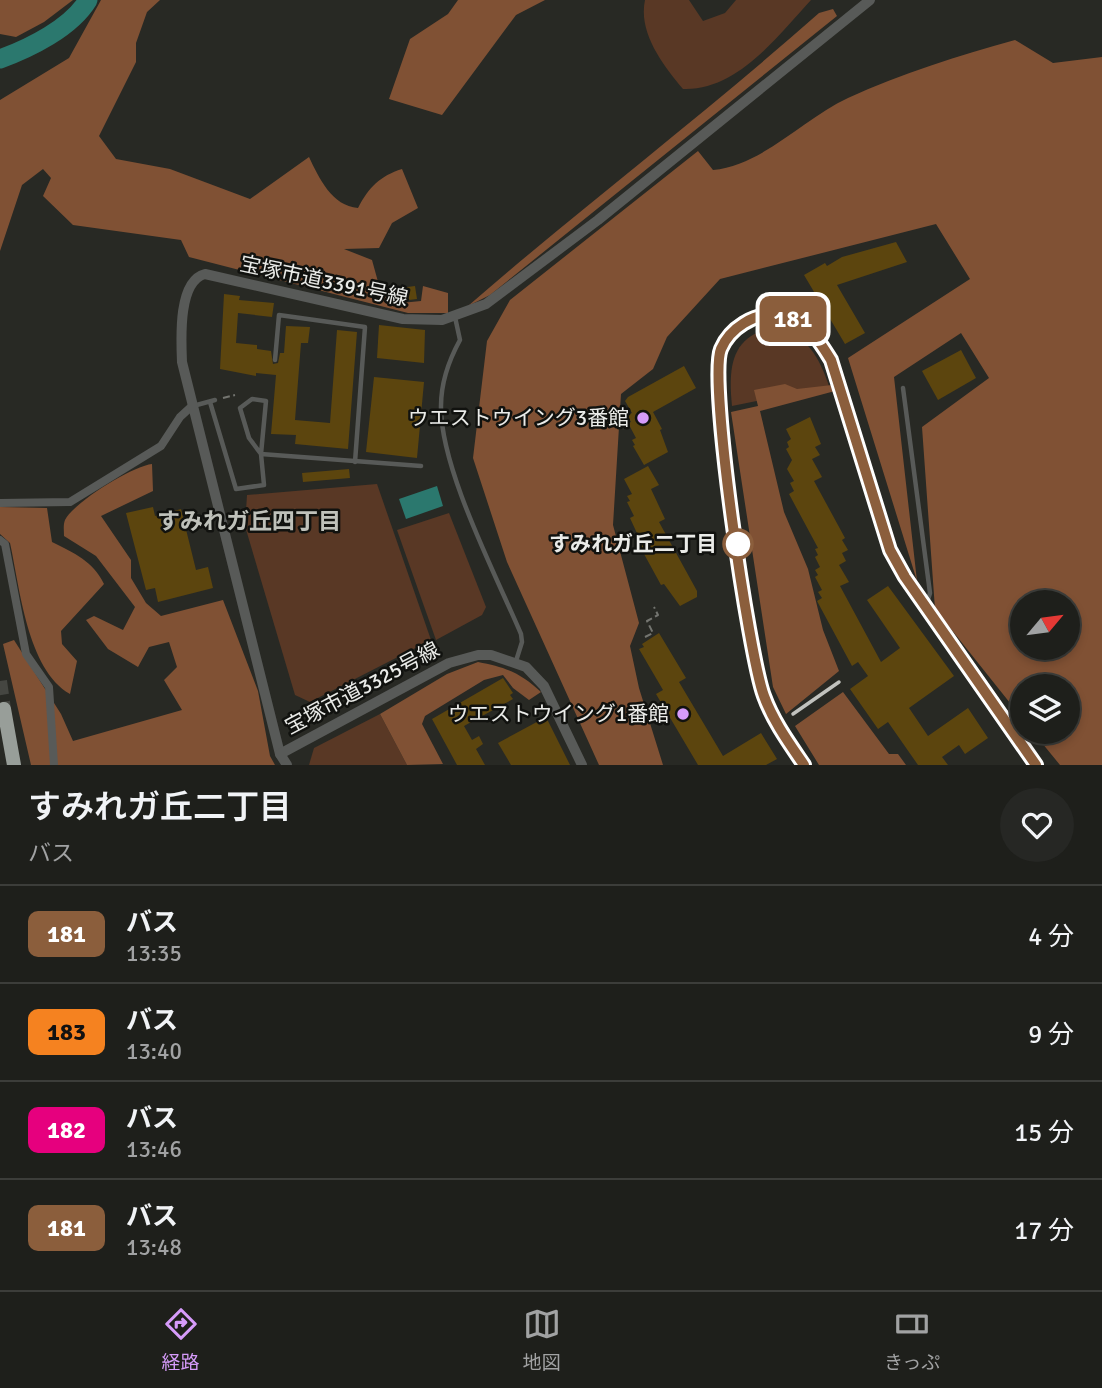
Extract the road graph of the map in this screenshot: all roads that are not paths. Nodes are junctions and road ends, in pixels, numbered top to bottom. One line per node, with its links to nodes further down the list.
1 (870, 0): 2 (street, 宝塚市道3391号線)
2 (455, 317): 5 (street, 宝塚市道3391号線); 12 (lane)
3 (275, 360): 7 (lane)
4 (903, 388): 11 (lane)
5 (192, 406): 6 (lane); 9 (street); 14 (street, 宝塚市道3391号線)
6 (261, 454): 6 (lane); 7 (lane)
7 (355, 461): 8 (lane)
8 (421, 466)
9 (0, 503)
10 (0, 540): 16 (street)
11 (925, 606): 19 (street); 20 (street)
12 (516, 662): 14 (street, 宝塚市道3325号線); 18 (street, 宝塚市道3325号線)
13 (4, 709): 15 (highway)
14 (281, 754): 17 (street, 宝塚市道3325号線)
15 (14, 765)
16 (54, 765)
17 (286, 765)
18 (582, 765)
19 (804, 765)
20 (1036, 765)

